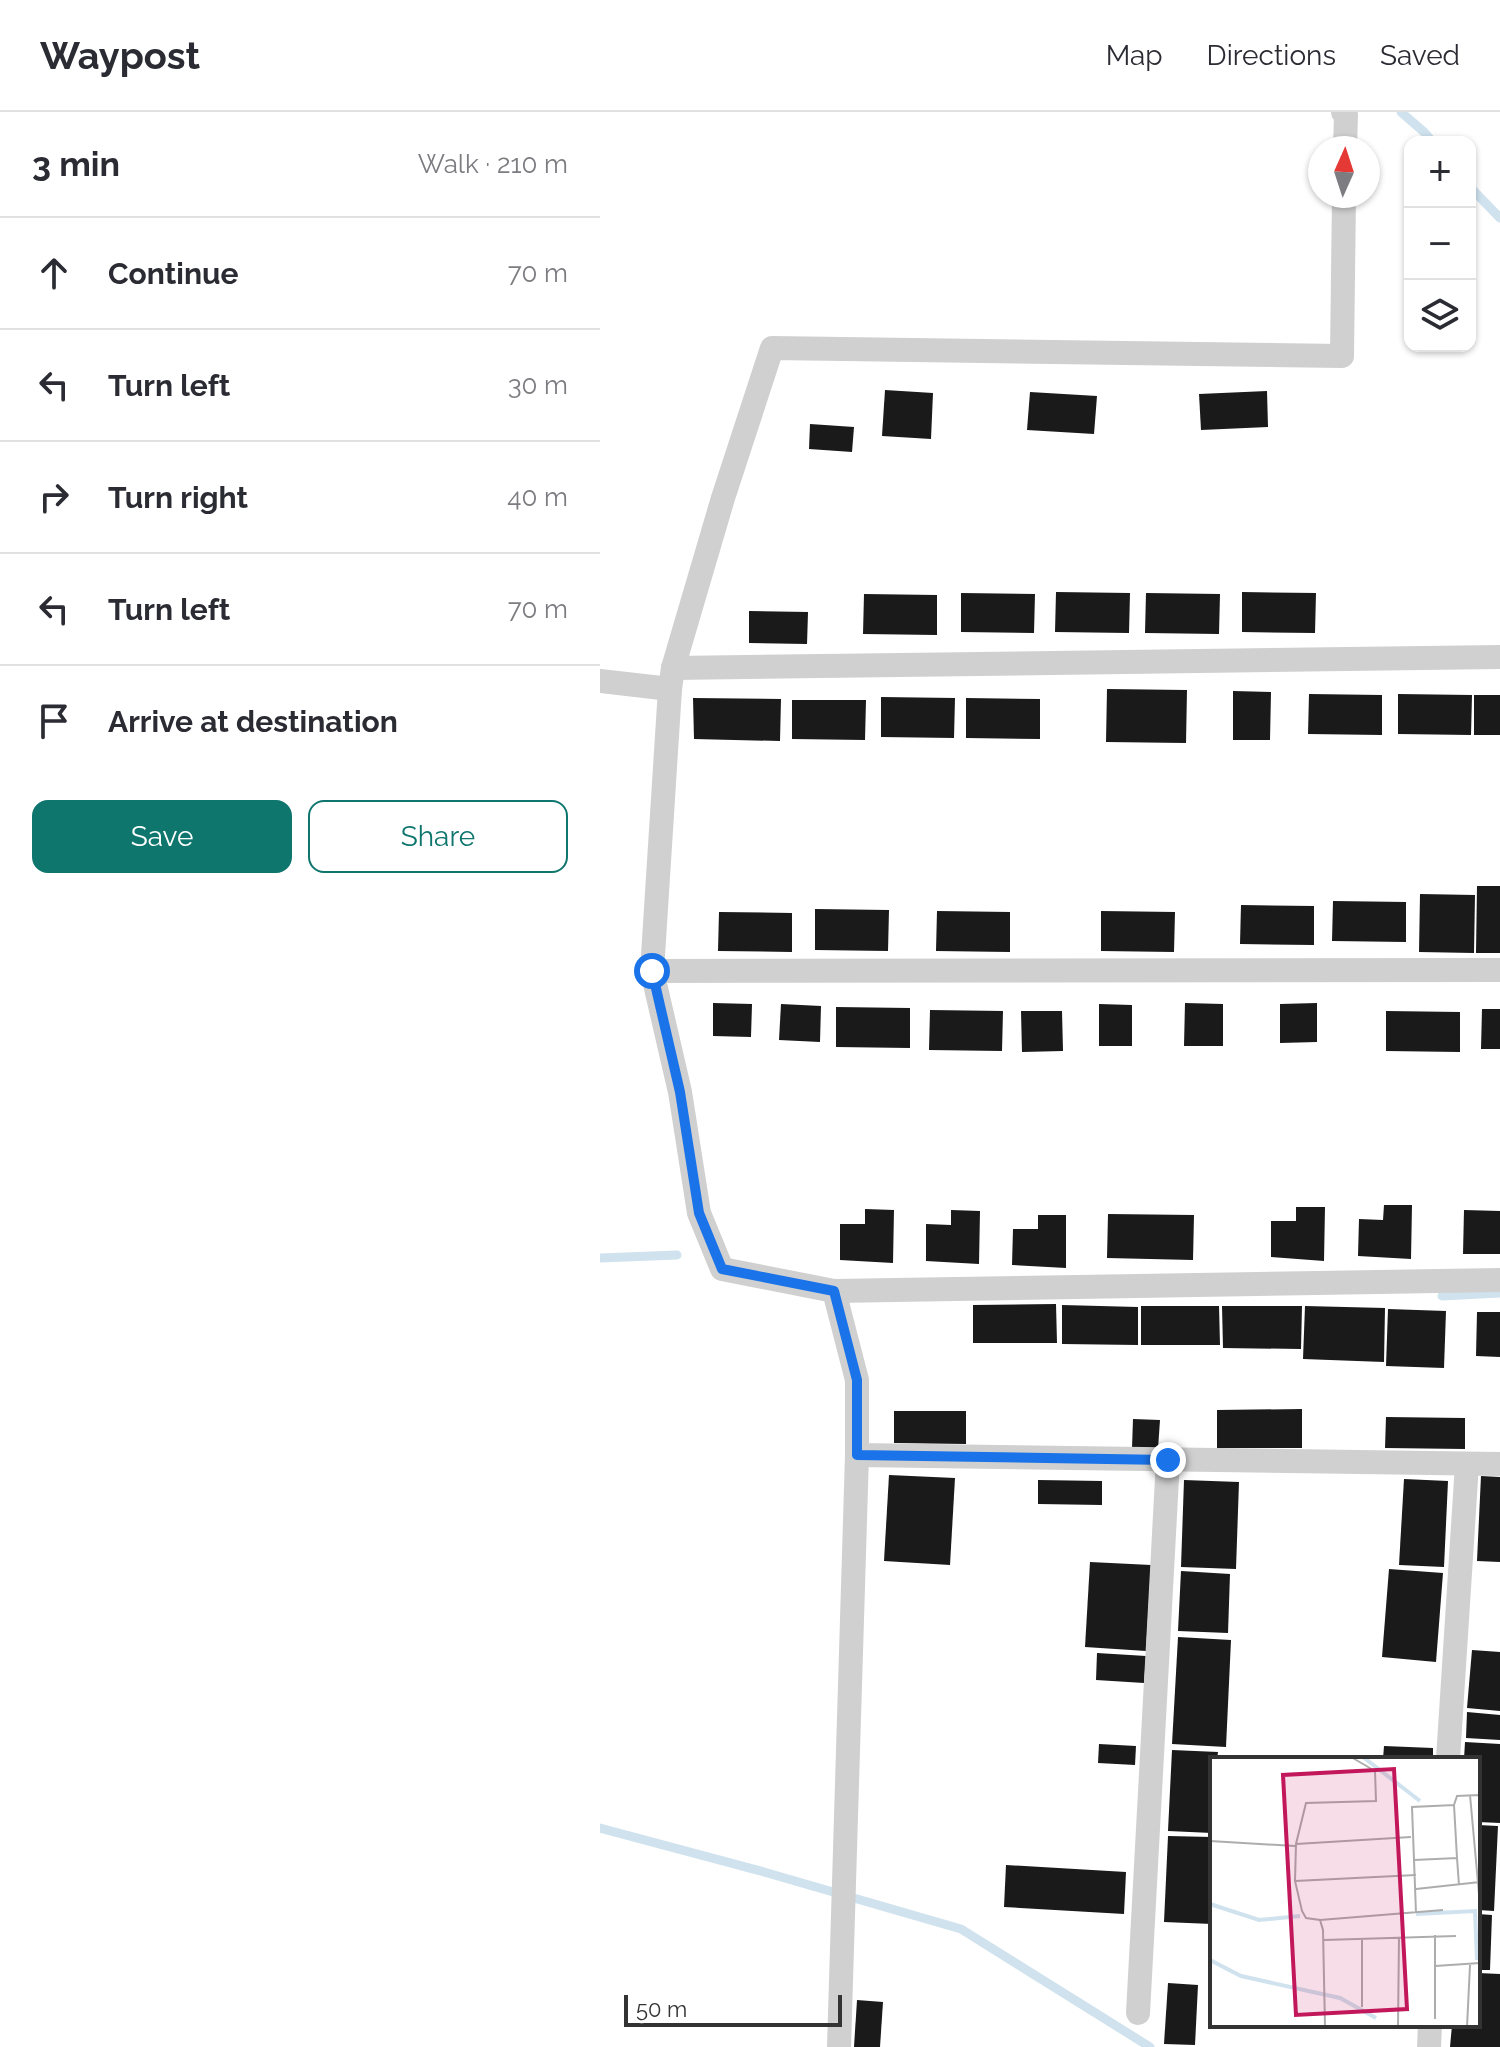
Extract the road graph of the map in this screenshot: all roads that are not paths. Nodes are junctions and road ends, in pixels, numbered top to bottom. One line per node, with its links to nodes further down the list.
1 (1343, 112): 2 (street)
2 (1345, 136)
3 (1344, 208): 5 (street)
4 (1500, 657): 5 (street)
5 (671, 678): 6 (street); 8 (street)
6 (600, 681)
7 (1500, 970): 8 (street)
8 (652, 971): 10 (street)
9 (1500, 1280): 10 (street)
10 (834, 1291): 11 (street)
11 (857, 1455): 12 (street); 18 (street)
12 (1168, 1460): 13 (street); 16 (street)
13 (1467, 1464): 14 (street); 15 (street)
14 (1500, 1464)
15 (1448, 1757)
16 (1138, 2013)
17 (1430, 2027): 19 (street)
18 (839, 2047)
19 (1429, 2047)

